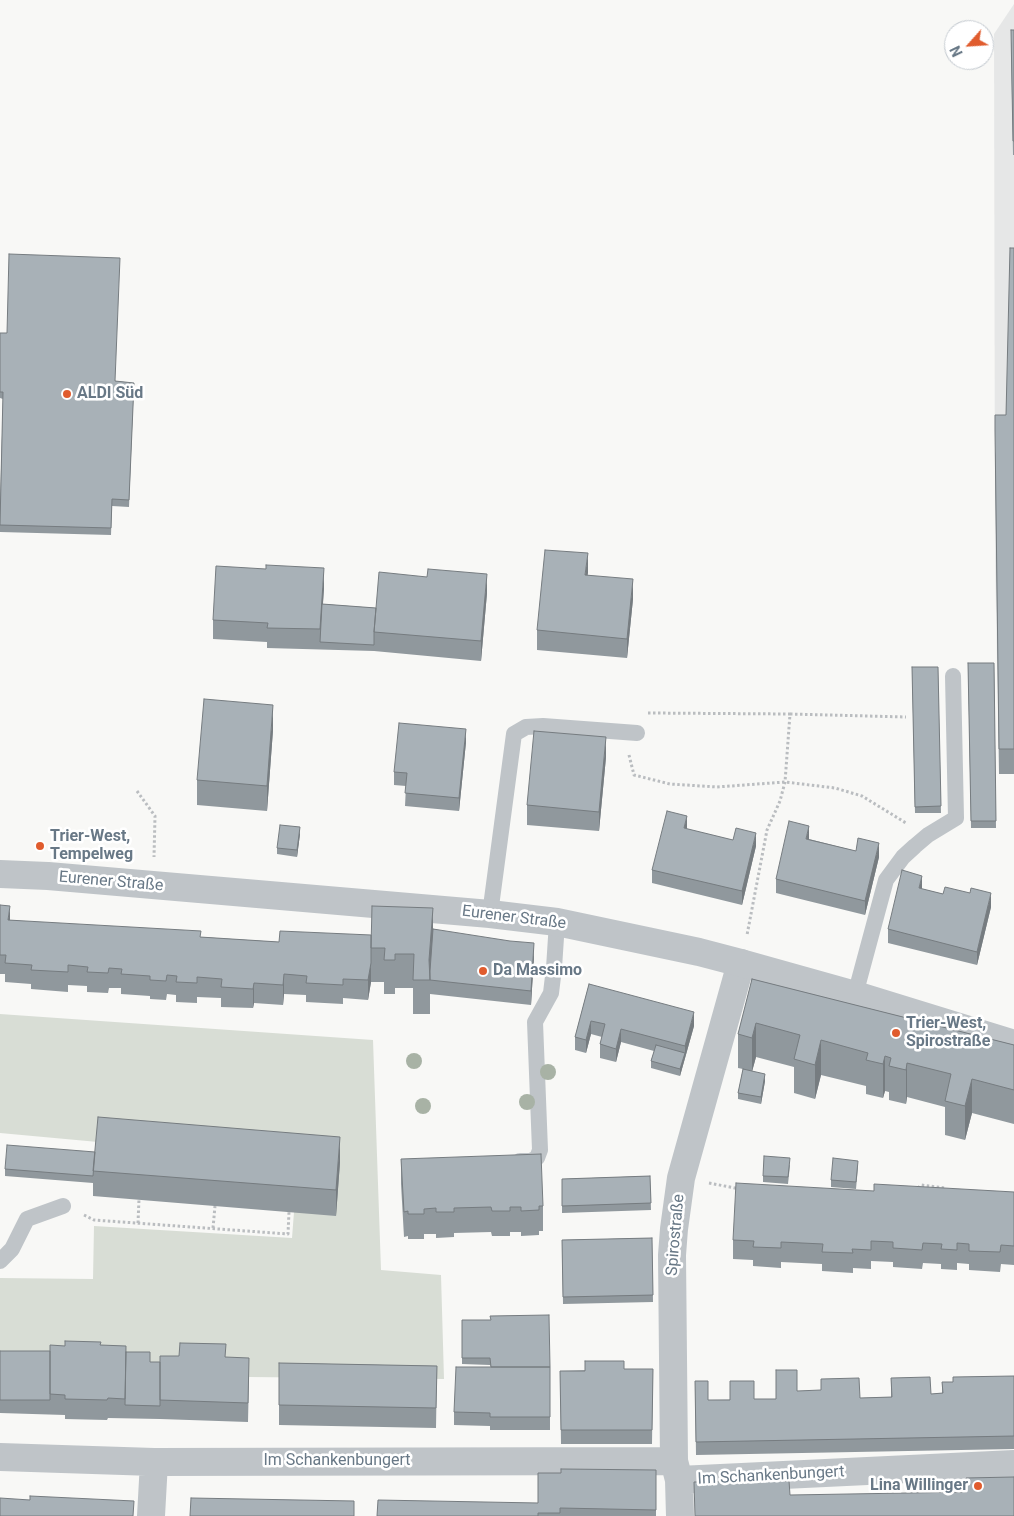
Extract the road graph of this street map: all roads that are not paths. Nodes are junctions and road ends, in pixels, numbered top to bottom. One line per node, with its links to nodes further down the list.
1 (953, 676): 7 (lane)
2 (634, 732): 4 (lane)
3 (0, 874): 4 (street, Eurener Straße)
4 (490, 914): 5 (street, Eurener Straße)
5 (556, 922): 6 (street, Eurener Straße); 9 (lane)
6 (741, 963): 7 (street, Eurener Straße); 15 (street, Spirostraße)
7 (855, 995): 8 (street, Eurener Straße)
8 (1014, 1044)
9 (502, 1162)
10 (63, 1206): 11 (lane)
11 (0, 1261)
12 (0, 1457): 13 (street, Im Schankenbungert)
13 (154, 1462): 15 (street, Im Schankenbungert); 16 (street)
14 (1014, 1464): 15 (street, Im Schankenbungert)
15 (676, 1470): 17 (street, Spirostraße)
16 (151, 1516)
17 (680, 1516)

